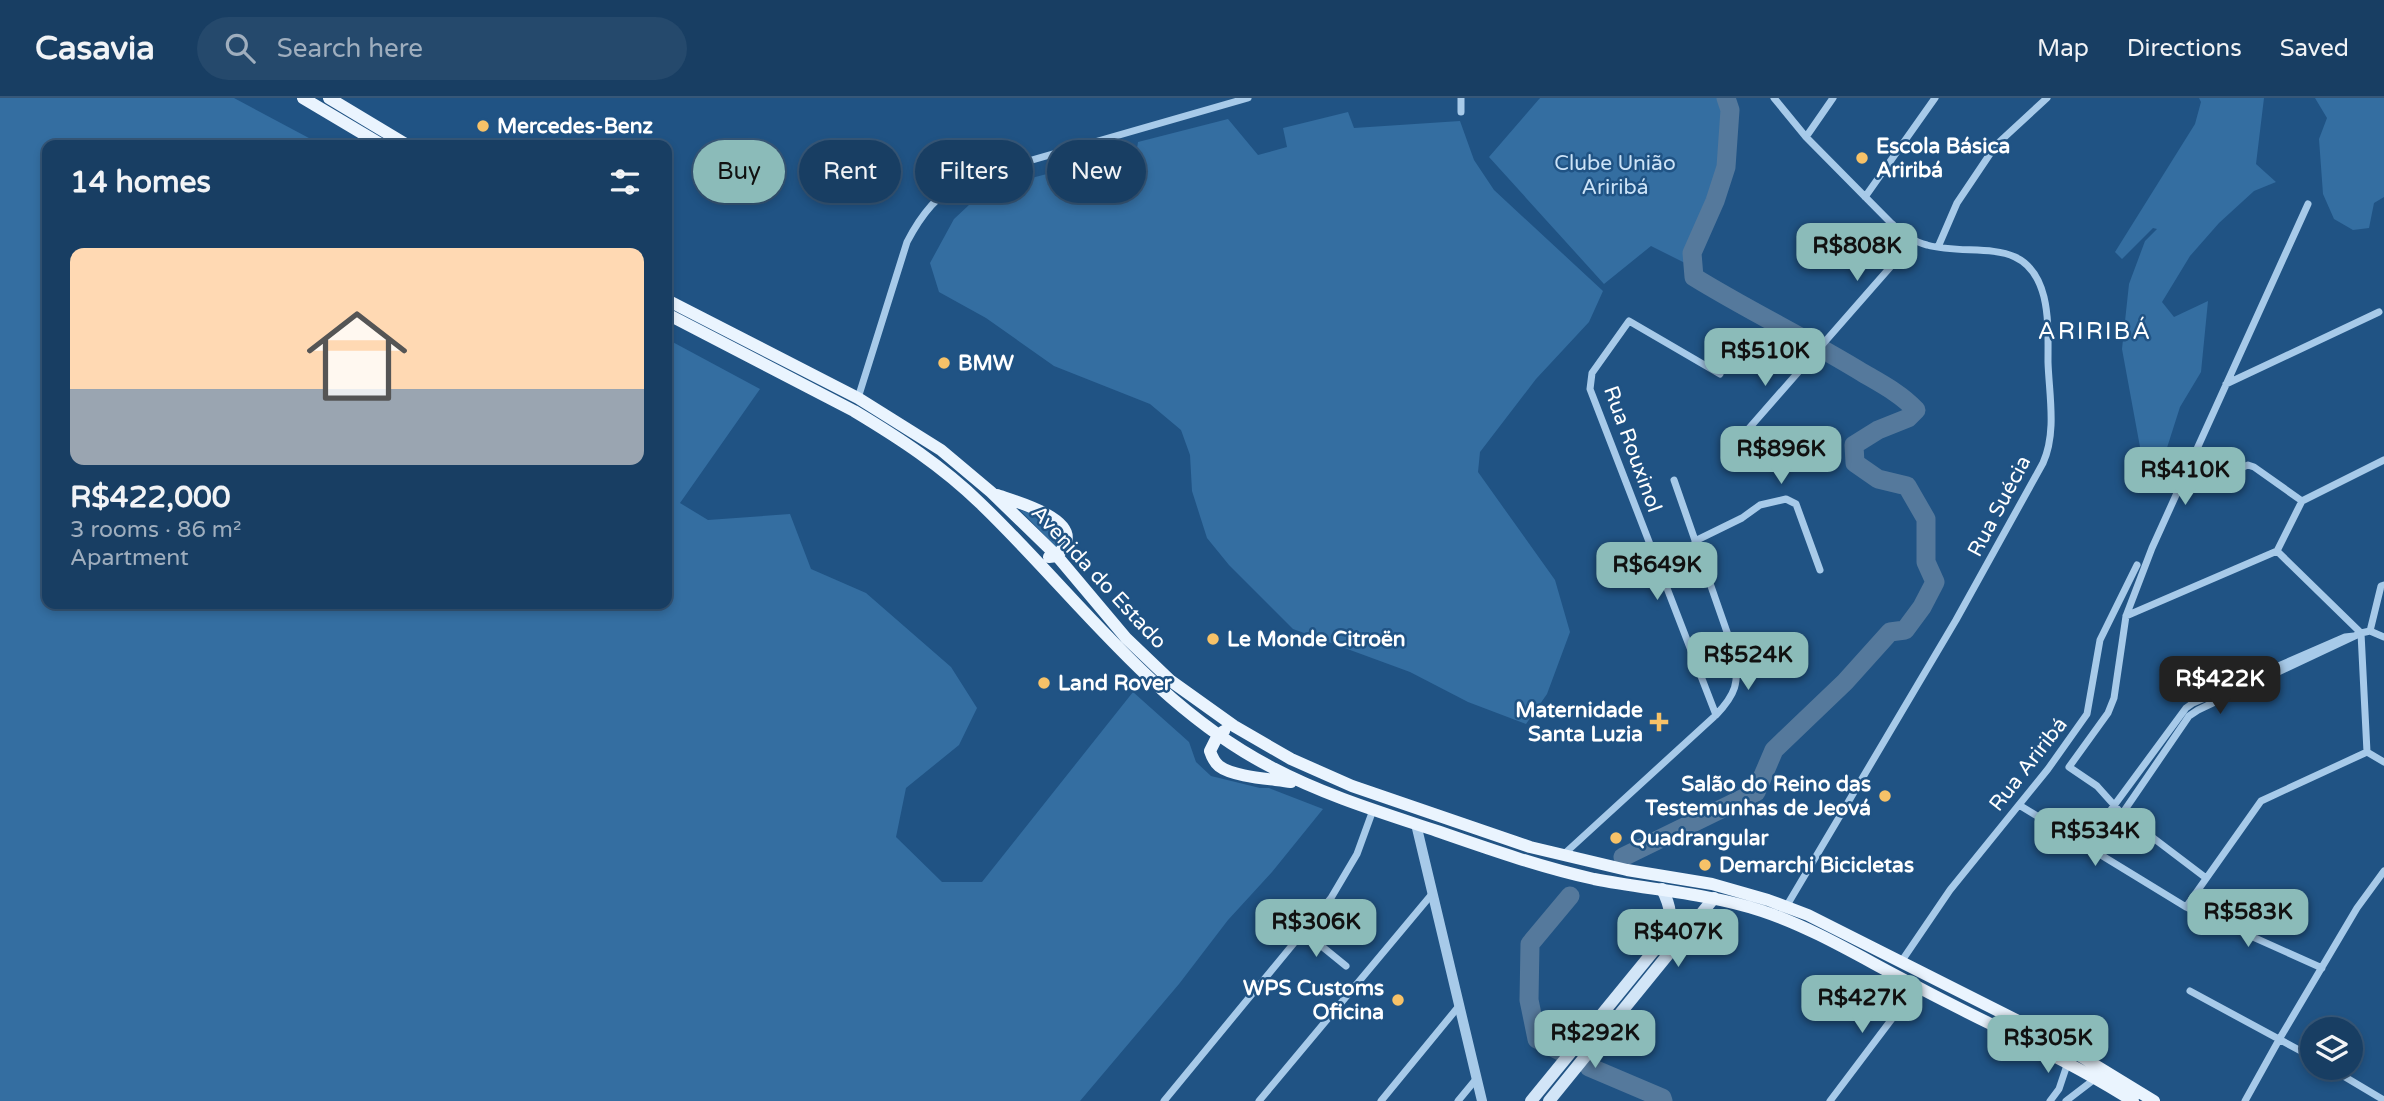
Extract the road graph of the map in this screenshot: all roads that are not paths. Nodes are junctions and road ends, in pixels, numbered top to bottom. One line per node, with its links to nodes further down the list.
1 (303, 98): 11 (main road)
2 (329, 98): 12 (main road)
3 (1248, 98): 22 (street)
4 (1461, 98): 9 (street)
5 (1774, 98): 10 (street, Rua Suécia)
6 (1833, 98): 10 (street)
7 (1935, 98): 13 (street)
8 (2047, 98): 16 (street)
9 (1461, 112)
10 (1806, 137): 13 (street, Rua Suécia)
11 (374, 140)
12 (399, 140)
13 (1865, 197): 15 (street, Rua Suécia)
14 (2308, 204): 21 (street)
15 (1914, 240): 16 (street, Rua Suécia); 23 (street)
16 (1938, 247): 62 (street, Rua Suécia)
17 (672, 303): 22 (main road, Avenida do Estado)
18 (2379, 312): 21 (street)
19 (672, 317): 32 (main road, Avenida do Estado)
20 (1720, 374): 40 (street, Rua Rouxinol)
21 (2225, 384): 27 (street)
22 (858, 398): 26 (main road, Avenida do Estado)
23 (1737, 442)
24 (2384, 460): 28 (street)
25 (1674, 480): 29 (street)
26 (991, 492): 31 (main road, Avenida do Estado); 31 (main road)
27 (2176, 493): 28 (street); 36 (street)
28 (2302, 501): 30 (street)
29 (1695, 541): 34 (street); 40 (street)
30 (2277, 551): 36 (street); 38 (street)
31 (1057, 556): 32 (main road); 41 (main road, Avenida do Estado)
32 (1037, 560): 42 (main road, Avenida do Estado)
33 (2137, 565): 48 (street, Rua Ariribá)
34 (1820, 570)
35 (2384, 584): 37 (street)
36 (2126, 616): 46 (street)
37 (2370, 631): 38 (street); 39 (street)
38 (2358, 635): 43 (street); 47 (street); 51 (street)
39 (2384, 637)
40 (1716, 715): 55 (street)
41 (1234, 726): 42 (main road); 55 (main road, Avenida do Estado)
42 (1218, 735): 45 (main road, Avenida do Estado); 45 (main road)
43 (2367, 752): 44 (street); 57 (street)
44 (2384, 762)
45 (1306, 785): 49 (main road, Avenida do Estado)
46 (2097, 786): 47 (street); 50 (street)
47 (2116, 804): 50 (street); 51 (street)
48 (2019, 805): 53 (street); 66 (street, Rua Ariribá)
49 (1373, 810): 52 (main road, Avenida do Estado); 63 (street)
50 (2107, 814): 53 (street)
51 (2123, 814): 54 (street); 57 (street)
52 (1416, 824): 58 (main road, Avenida do Estado); 59 (street)
53 (2085, 845): 54 (street)
54 (2096, 852): 61 (street)
55 (1562, 856): 62 (main road, Avenida do Estado)
56 (2384, 871): 68 (street)
57 (2206, 878): 61 (street)
58 (1662, 890): 60 (main road, Avenida do Estado); 64 (main road)
59 (1432, 894): 71 (street); 83 (street)
60 (1714, 898): 65 (main road); 69 (main road, Avenida do Estado)
61 (2186, 906): 68 (street)
62 (1786, 907): 66 (main road, Avenida do Estado)
63 (1303, 931): 67 (street); 82 (street)
64 (1665, 937): 65 (main road); 72 (main road)
65 (1676, 946): 73 (main road)
66 (1901, 962): 92 (main road, Avenida do Estado)
67 (1346, 966)
68 (2322, 968): 74 (street)
69 (1916, 987): 76 (main road, Avenida do Estado); 89 (street)
70 (2190, 991): 74 (street)
71 (1460, 1006): 77 (street); 84 (street)
72 (1605, 1009): 73 (main road); 87 (main road)
73 (1616, 1018): 88 (main road)
74 (2280, 1038): 75 (street); 93 (street)
75 (2300, 1050)
76 (2068, 1061): 78 (main road, Avenida do Estado); 80 (street)
77 (1477, 1078): 85 (street); 86 (street)
78 (2097, 1078): 90 (street); 91 (main road, Avenida do Estado)
79 (2350, 1080): 81 (street)
80 (2053, 1098): 90 (street)
81 (2382, 1099)
82 (1164, 1101)
83 (1259, 1101)
84 (1381, 1101)
85 (1458, 1101)
86 (1482, 1101)
87 (1531, 1101)
88 (1549, 1101)
89 (1830, 1101)
90 (2064, 1101)
91 (2133, 1101)
92 (2154, 1101)
93 (2245, 1101)

